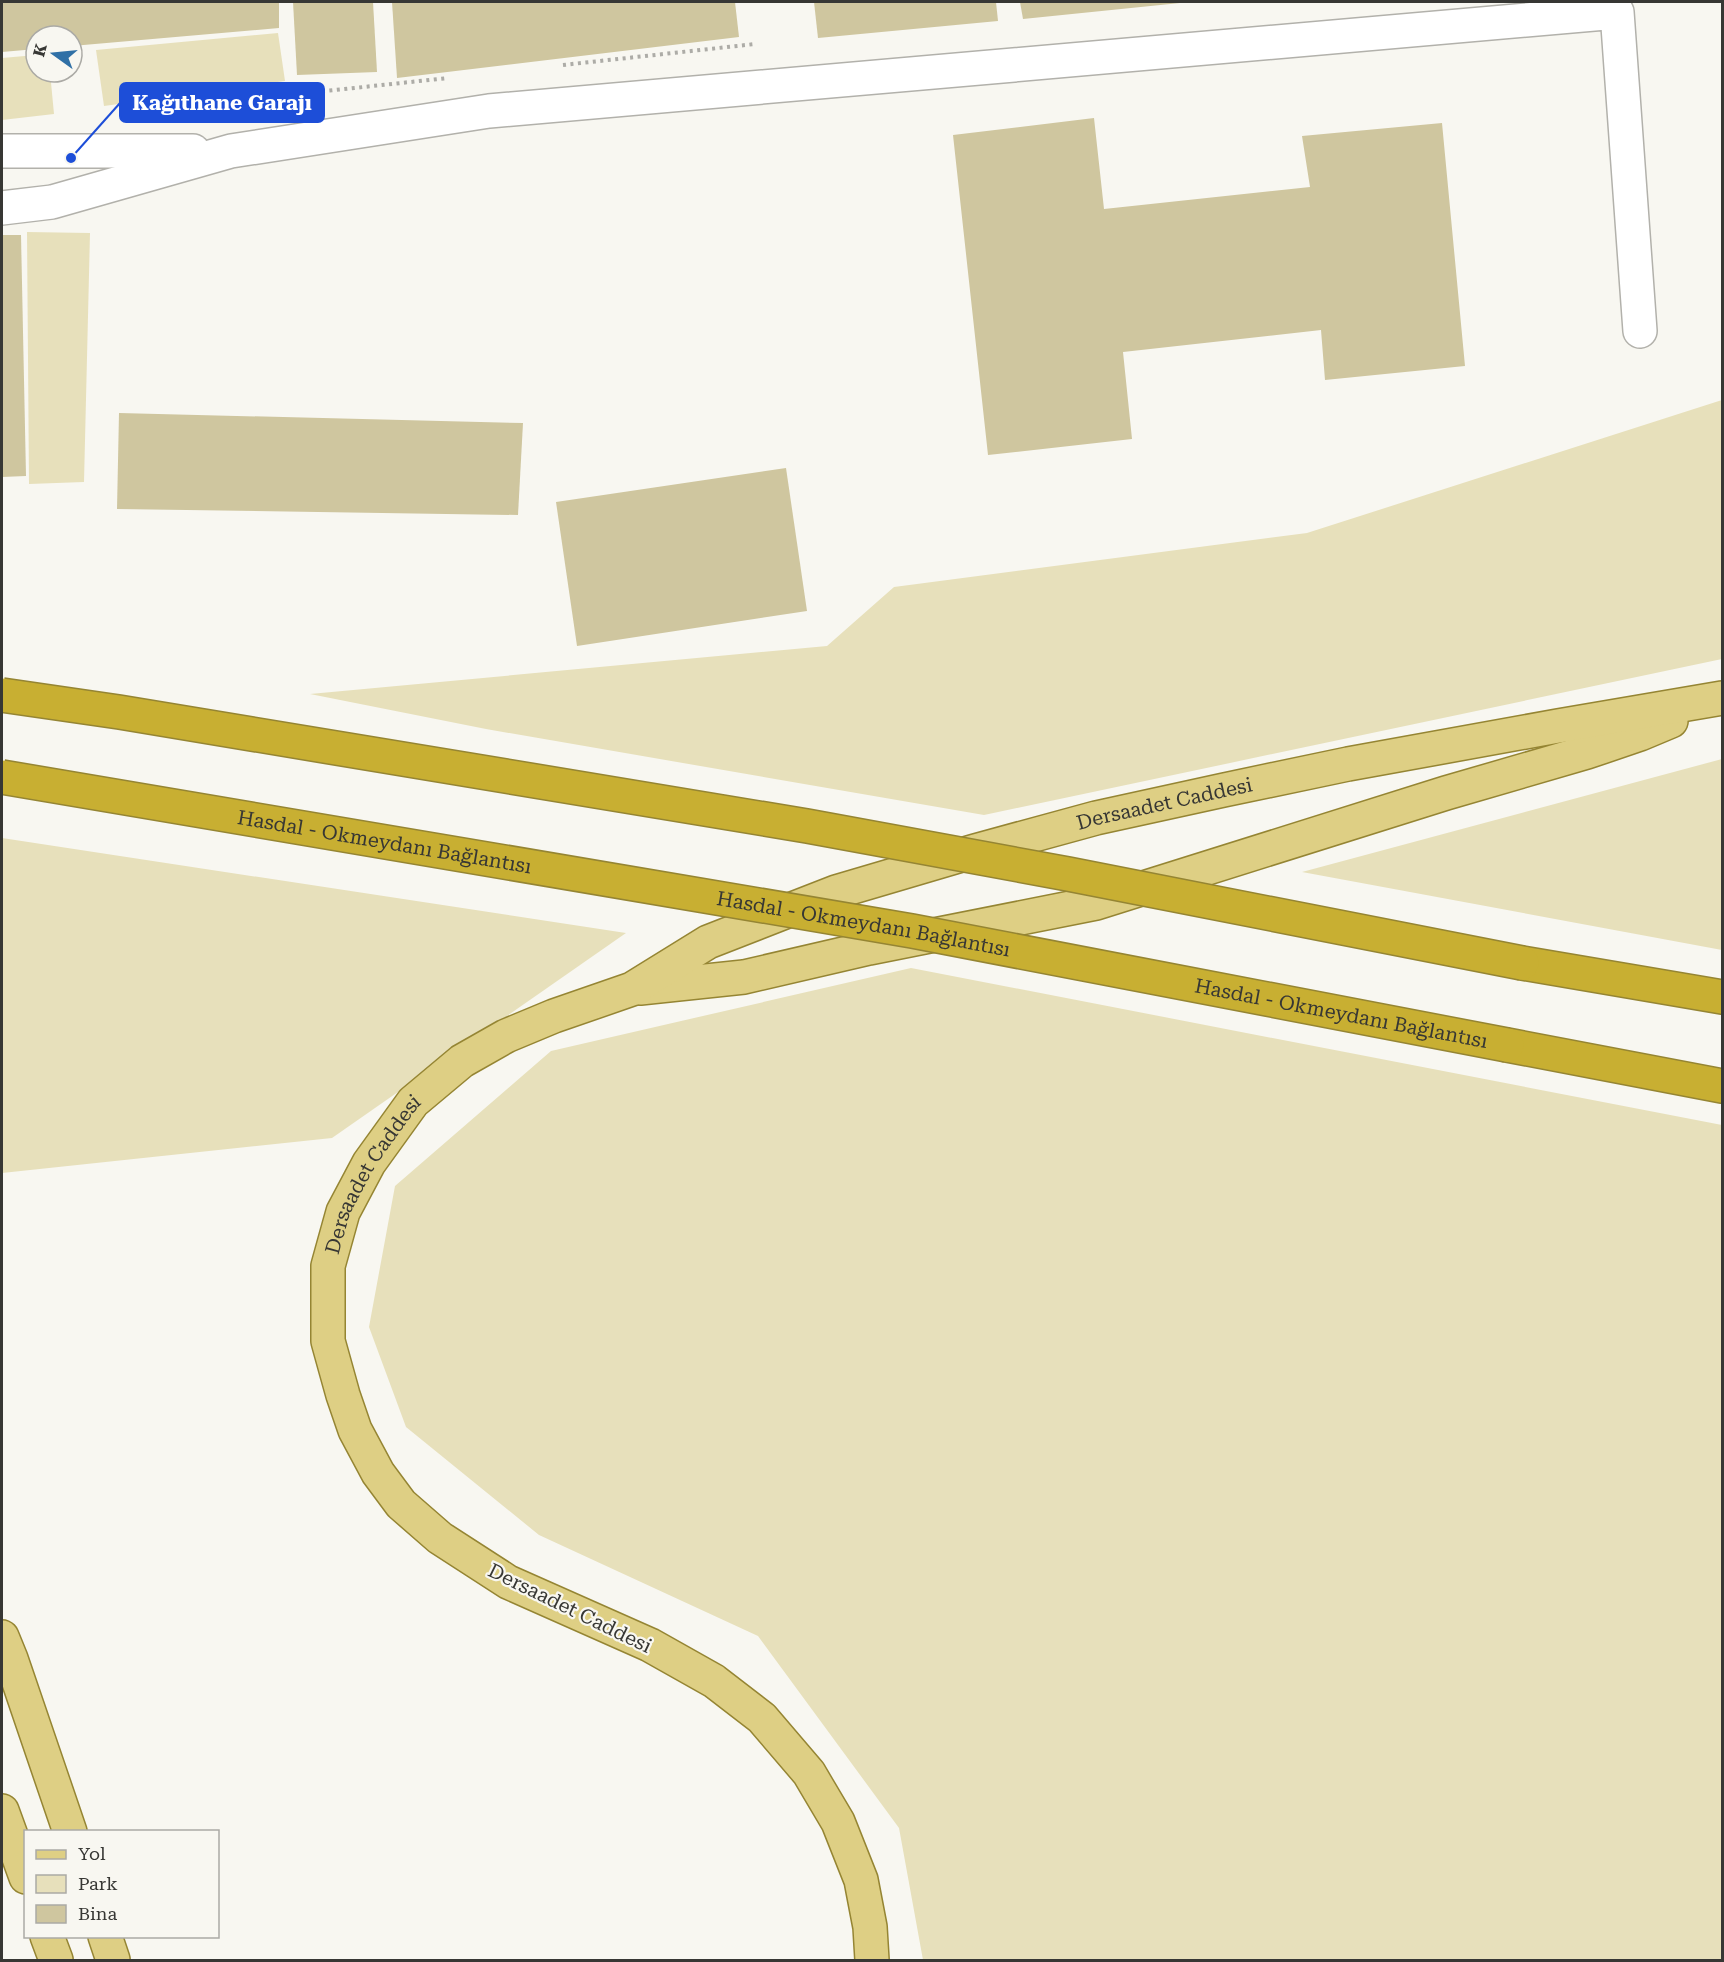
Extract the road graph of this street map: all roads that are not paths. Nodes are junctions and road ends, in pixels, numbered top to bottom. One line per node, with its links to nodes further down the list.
1 (2, 150): 2 (lane)
2 (231, 151): 3 (lane); 4 (lane)
3 (2, 208)
4 (1640, 331)
5 (2, 695): 9 (highway, bridge)
6 (1721, 699): 8 (main road, Dersaadet Caddesi); 8 (main road, Dersaadet Caddesi)
7 (2, 777): 10 (highway, Hasdal - Okmeydanı Bağlantısı, bridge)
8 (632, 989): 19 (main road, Dersaadet Caddesi)
9 (1722, 996)
10 (1722, 1086)
11 (2, 1637): 13 (main road)
12 (2, 1811): 14 (main road)
13 (69, 1830)
14 (24, 1872)
15 (48, 1938): 17 (main road)
16 (106, 1938): 18 (main road)
17 (56, 1960)
18 (113, 1960)
19 (872, 1960)

